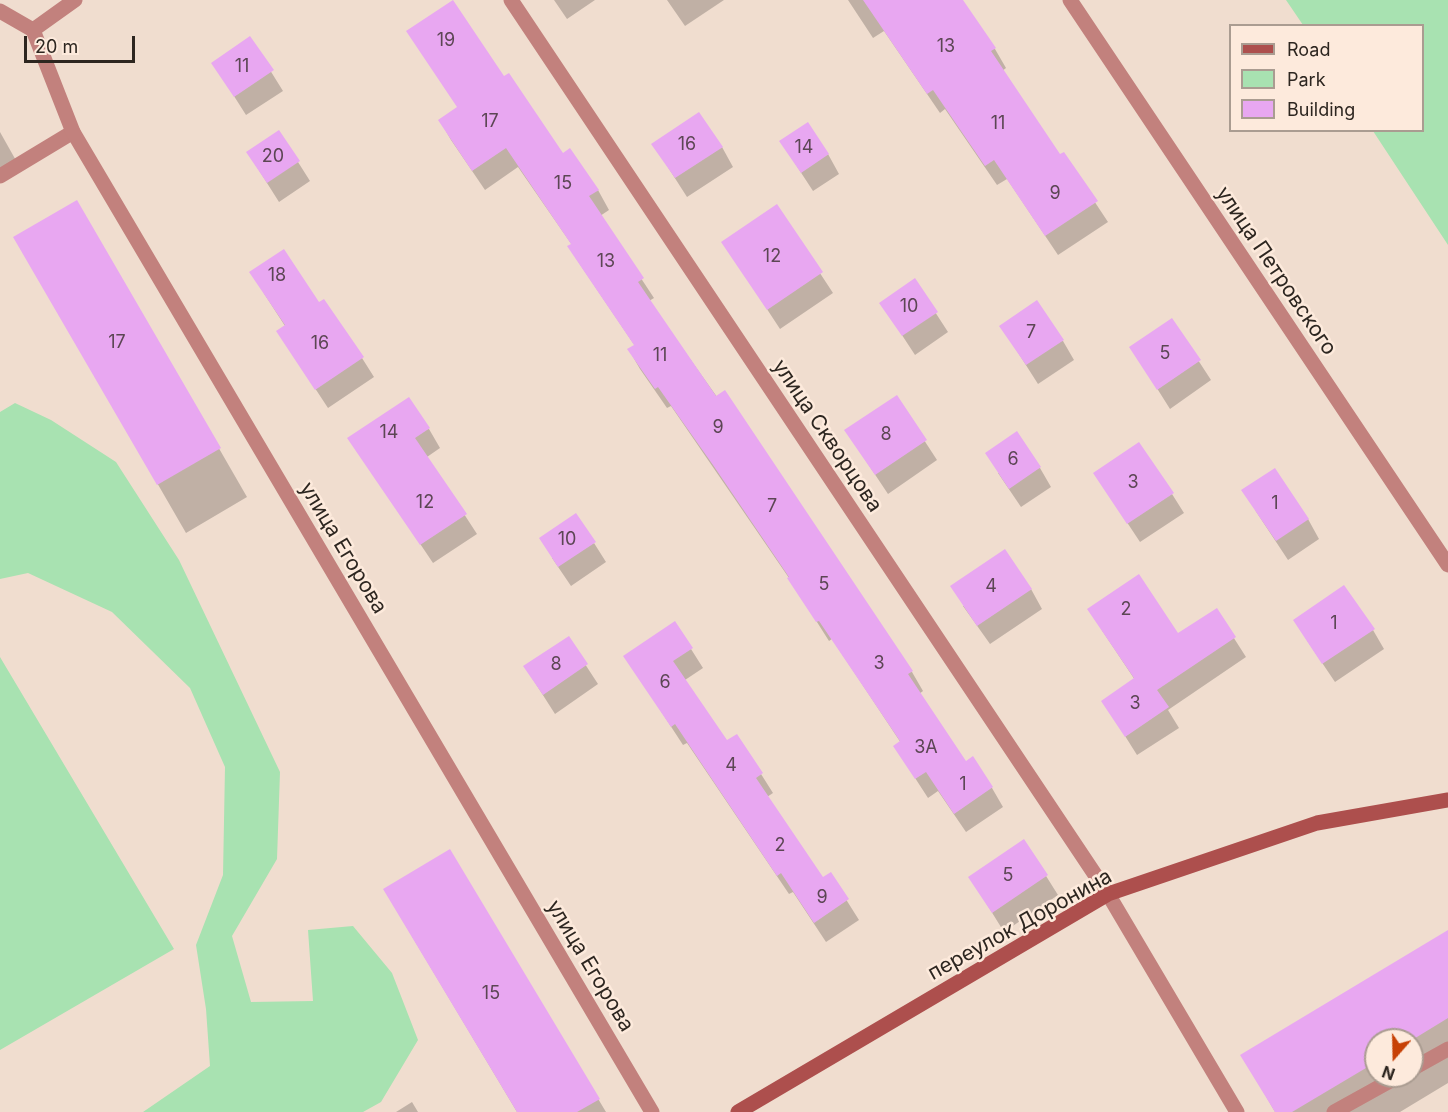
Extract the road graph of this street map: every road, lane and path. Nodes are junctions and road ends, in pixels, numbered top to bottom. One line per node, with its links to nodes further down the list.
1 (75, 0): 5 (street)
2 (511, 0): 10 (street, улица Скворцова)
3 (1070, 0): 8 (street, улица Петровского)
4 (0, 11): 5 (street)
5 (33, 30): 6 (street, улица Егорова)
6 (73, 132): 7 (street); 14 (street, улица Егорова)
7 (0, 176)
8 (1448, 565)
9 (1448, 800): 10 (main road, переулок Доронина)
10 (1108, 894): 15 (main road, переулок Доронина); 16 (street, улица Скворцова)
11 (1448, 1049): 12 (street)
12 (1424, 1062)
13 (1377, 1088): 17 (street)
14 (652, 1112)
15 (738, 1112)
16 (1237, 1112)
17 (1334, 1112)

